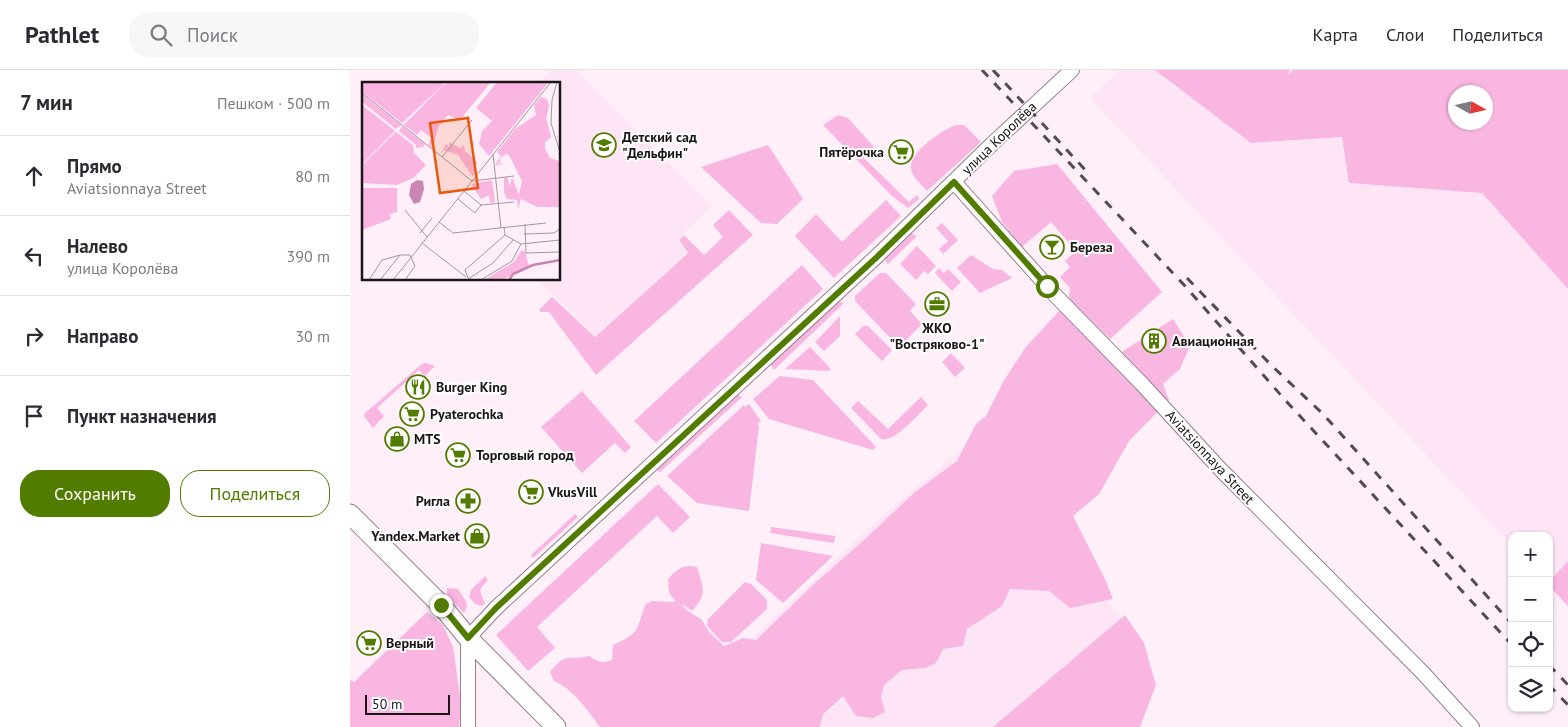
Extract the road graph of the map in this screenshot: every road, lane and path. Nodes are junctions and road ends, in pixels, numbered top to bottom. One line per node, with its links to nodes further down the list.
1 (1072, 70): 2 (street, улица Королёва)
2 (954, 182): 4 (street, улица Королёва); 7 (street, Aviatsionnaya Street)
3 (350, 514): 4 (main road)
4 (468, 638): 5 (street); 6 (main road)
5 (468, 727)
6 (556, 727)
7 (1472, 727)

